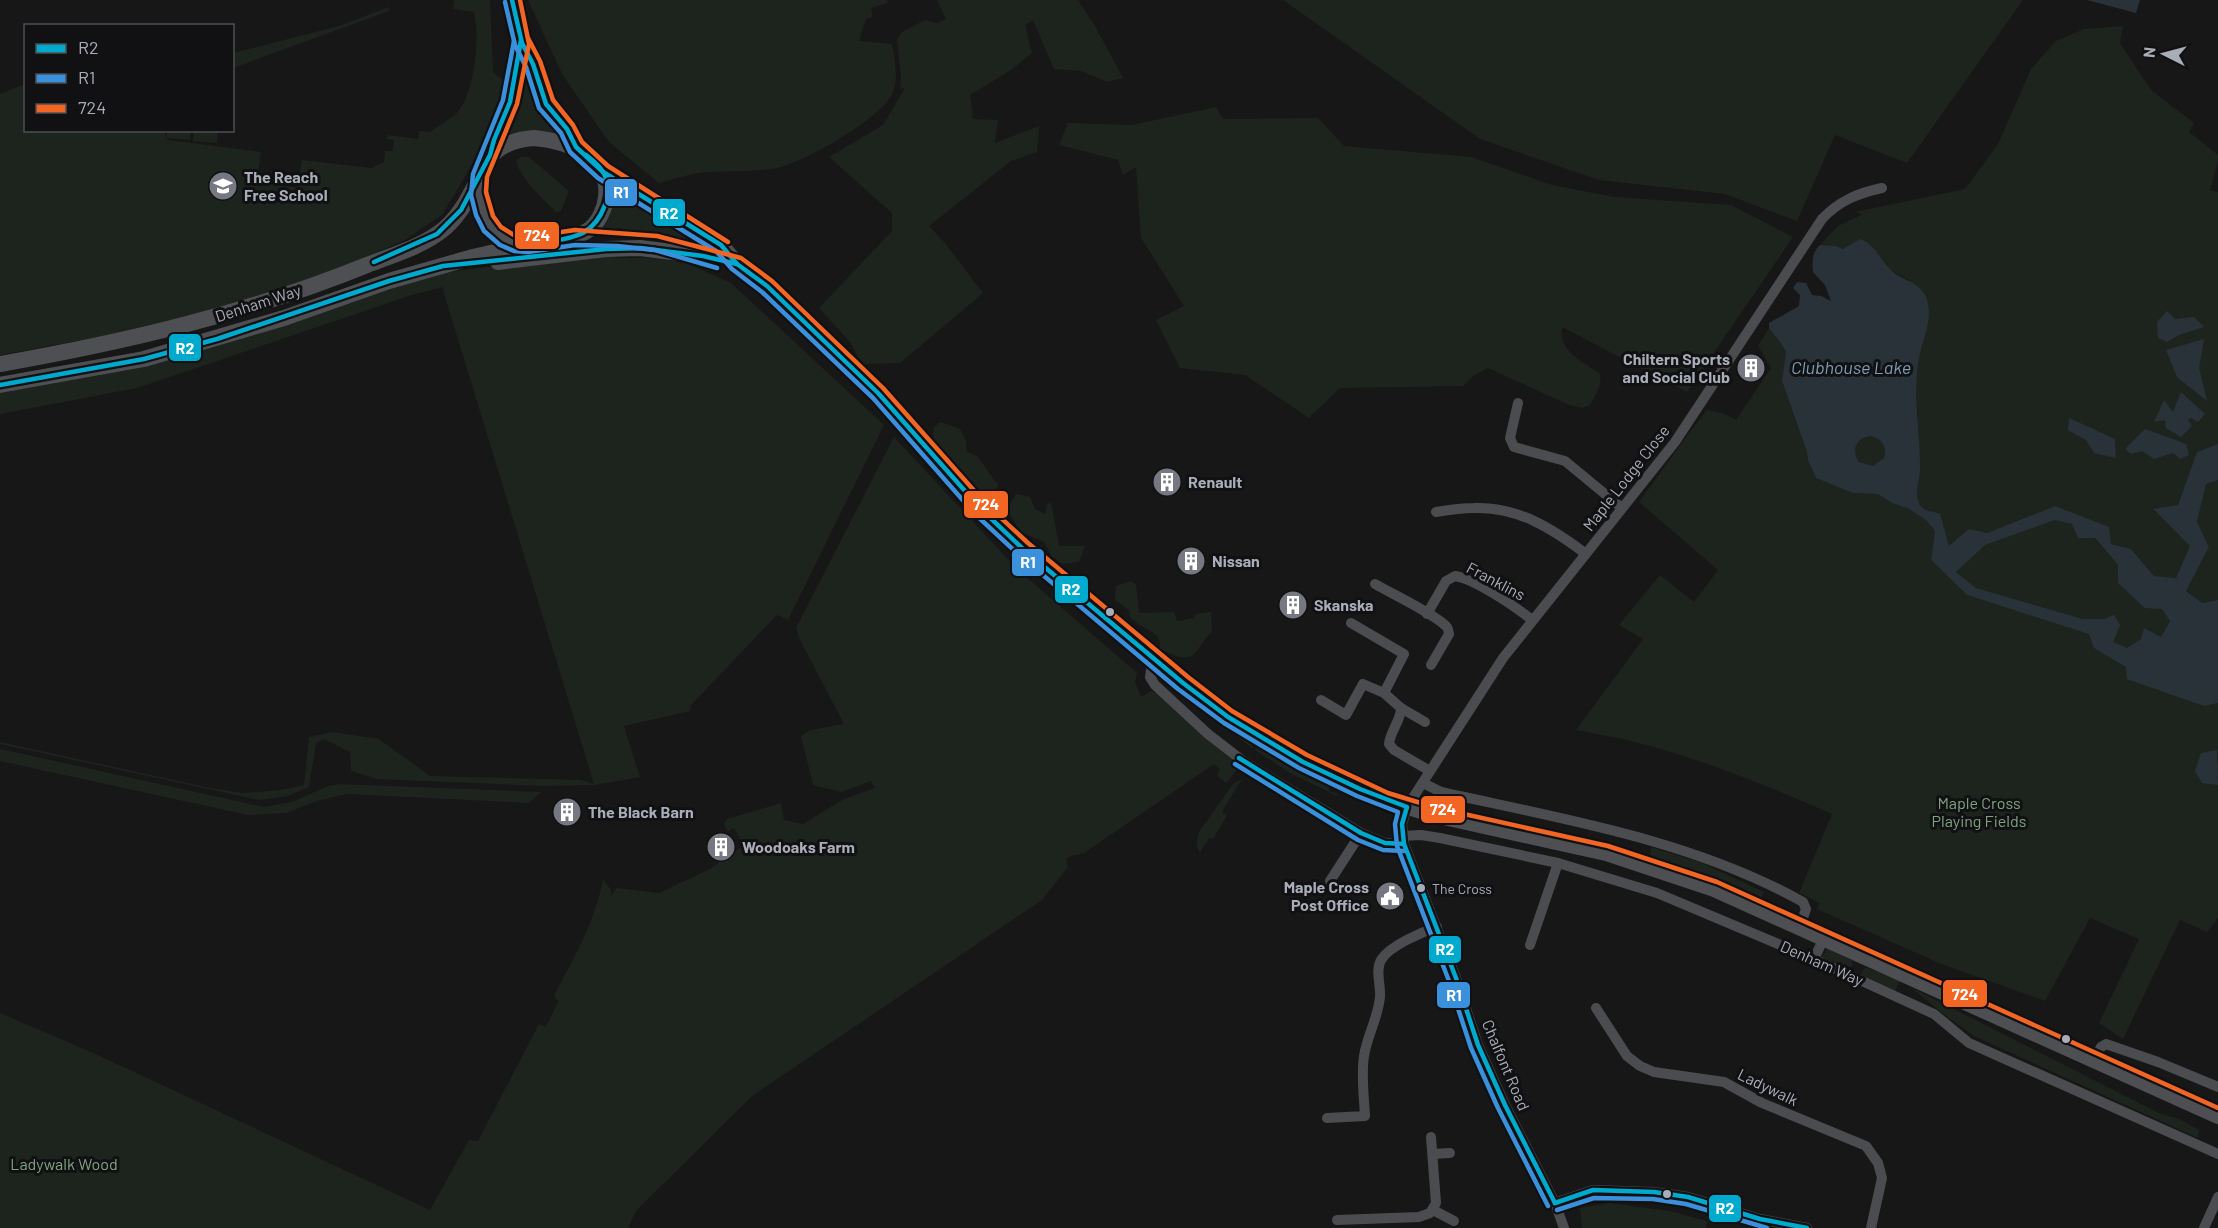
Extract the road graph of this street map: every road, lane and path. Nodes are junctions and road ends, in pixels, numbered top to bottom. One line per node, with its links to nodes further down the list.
1 (512, 0): 2 (main road)
2 (522, 43): 3 (main road); 4 (main road)
3 (576, 147): 4 (main road); 5 (main road)
4 (490, 155): 6 (main road)
5 (603, 171): 8 (main road); 11 (main road)
6 (480, 176): 9 (main road); 13 (main road, Denham Way)
7 (1882, 188): 16 (street, Maple Lodge Close)
8 (574, 237): 9 (main road); 10 (main road)
9 (527, 245): 12 (main road, Denham Way)
10 (703, 256): 11 (main road); 12 (main road)
11 (737, 264): 23 (main road)
12 (443, 266): 14 (main road, Denham Way)
13 (0, 364)
14 (0, 385)
15 (1518, 403): 16 (street)
16 (1622, 508): 18 (street, Maple Lodge Close)
17 (1436, 512): 18 (street)
18 (1586, 554): 21 (street, Maple Lodge Close)
19 (1375, 584): 20 (street)
20 (1427, 614): 21 (street, Franklins); 24 (street)
21 (1532, 620): 29 (street, Maple Lodge Close)
22 (1351, 623): 25 (street)
23 (1153, 657): 31 (main road); 32 (street, Denham Way)
24 (1431, 665)
25 (1384, 693): 26 (street); 27 (street)
26 (1321, 700)
27 (1401, 708): 28 (street); 29 (street)
28 (1425, 722)
29 (1430, 771): 30 (street, Maple Lodge Close)
30 (1423, 783): 31 (street, Maple Lodge Close); 37 (street, Denham Way)
31 (1407, 807): 33 (street); 37 (main road)
32 (1361, 833): 33 (street, Denham Way); 35 (street)
33 (1403, 840): 34 (street, Denham Way); 36 (street, Chalfont Road)
34 (1558, 863): 39 (street); 40 (street, Denham Way)
35 (1330, 881)
36 (1437, 927): 45 (street); 51 (street, Chalfont Road)
37 (1800, 927): 38 (main road)
38 (1824, 938): 40 (street); 42 (main road)
39 (1530, 945)
40 (1814, 959): 49 (street, Denham Way)
41 (1596, 1008): 59 (street, Ladywalk)
42 (2094, 1060): 43 (street); 44 (main road)
43 (2218, 1087)
44 (2218, 1116)
45 (1327, 1118)
46 (1431, 1137): 48 (street)
47 (1450, 1153): 48 (street)
48 (1432, 1154): 52 (street)
49 (2218, 1154)
50 (2218, 1197): 60 (street)
51 (1555, 1203): 56 (street); 57 (street, Chalfont Road)
52 (1433, 1210): 54 (street); 55 (street)
53 (1337, 1220): 55 (street)
54 (1454, 1221)
55 (1391, 1224)
56 (1778, 1226): 58 (street)
57 (1564, 1228)
58 (1808, 1228)
59 (1871, 1228)
60 (2204, 1228)

